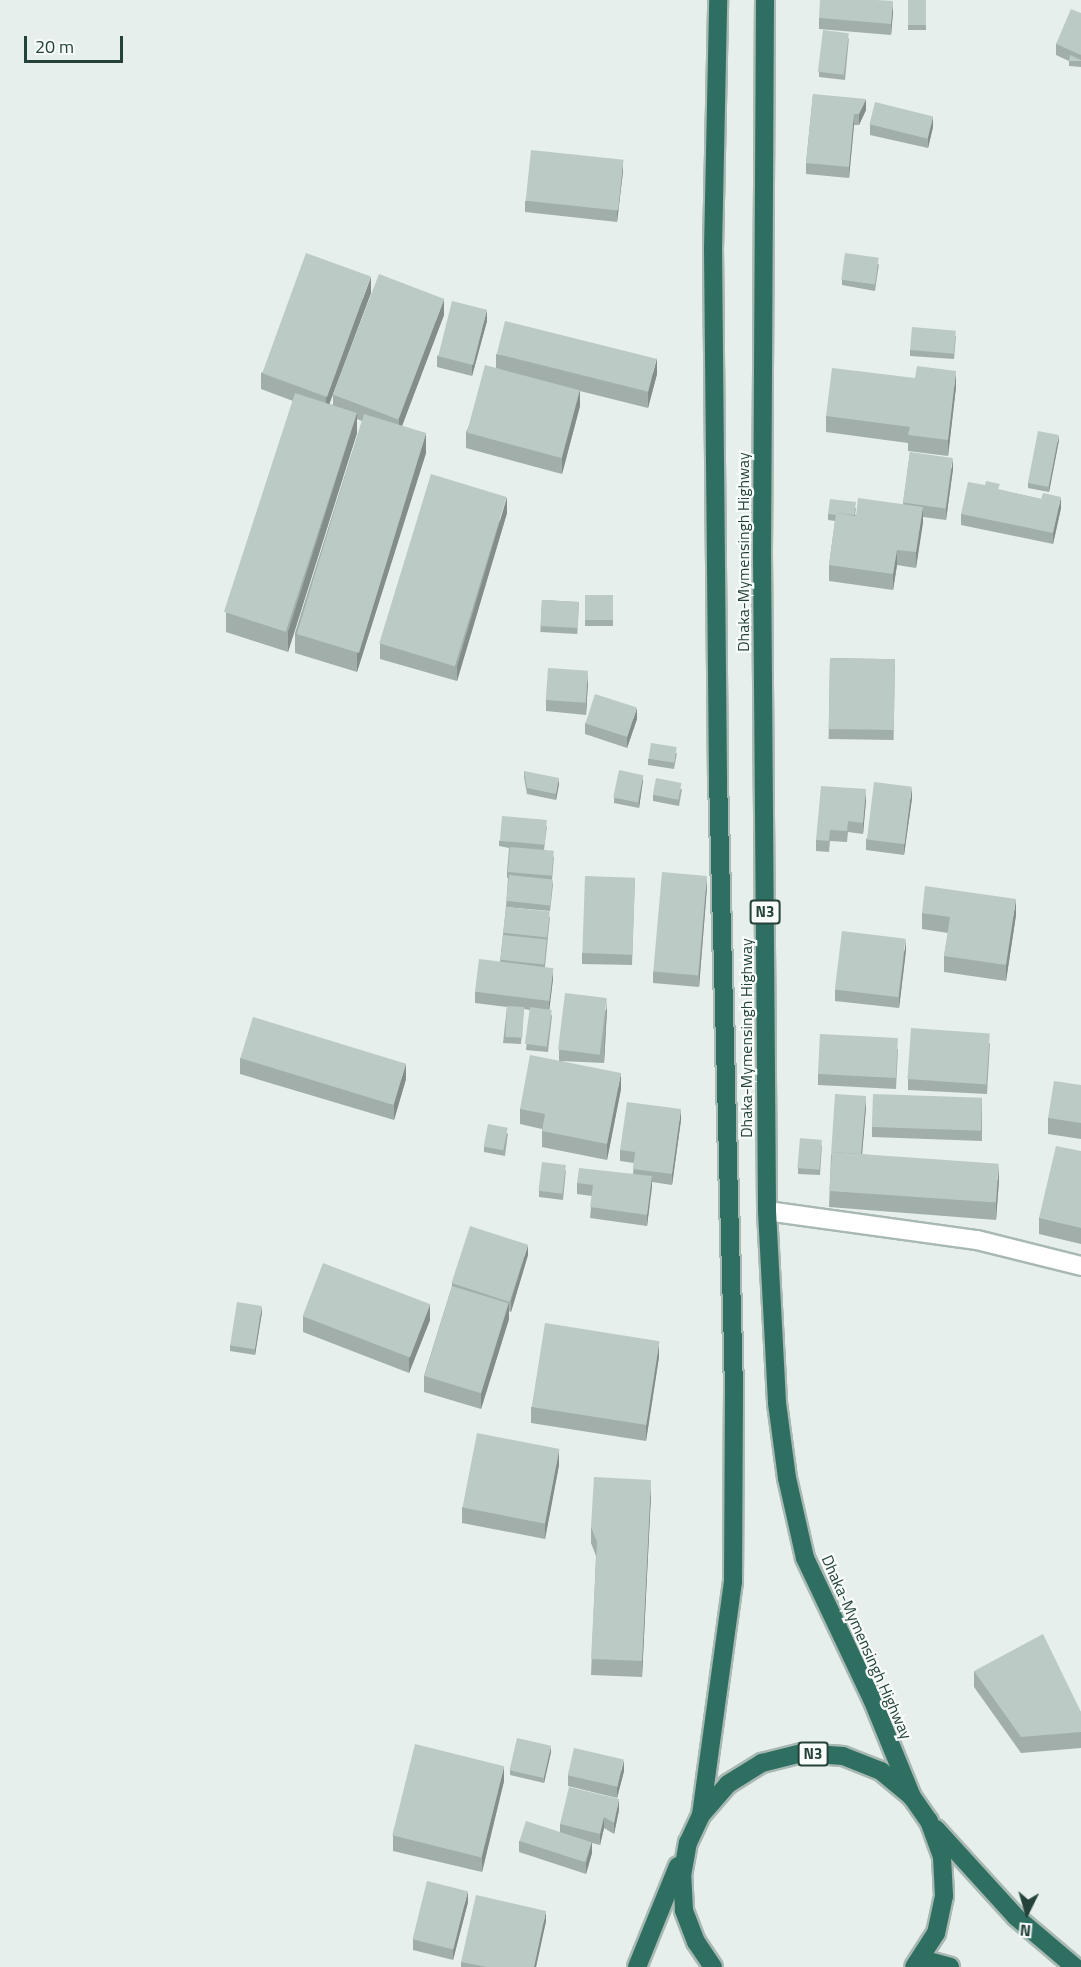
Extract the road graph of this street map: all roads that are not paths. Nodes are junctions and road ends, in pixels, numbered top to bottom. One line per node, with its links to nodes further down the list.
1 (718, 0): 6 (highway, Dhaka-Mymensingh Highway / N3)
2 (765, 0): 3 (highway, Dhaka-Mymensingh Highway / N3)
3 (767, 1211): 4 (street); 5 (highway, Dhaka-Mymensingh Highway / N3)
4 (1081, 1266)
5 (912, 1797): 6 (highway, N3); 7 (highway, N3)
6 (701, 1815): 8 (highway, N3)
7 (929, 1821): 9 (highway, N3); 13 (highway)
8 (688, 1843): 10 (highway, N3); 11 (highway, N3)
9 (918, 1963): 12 (highway)
10 (637, 1967)
11 (712, 1967)
12 (950, 1967)
13 (1075, 1967)

